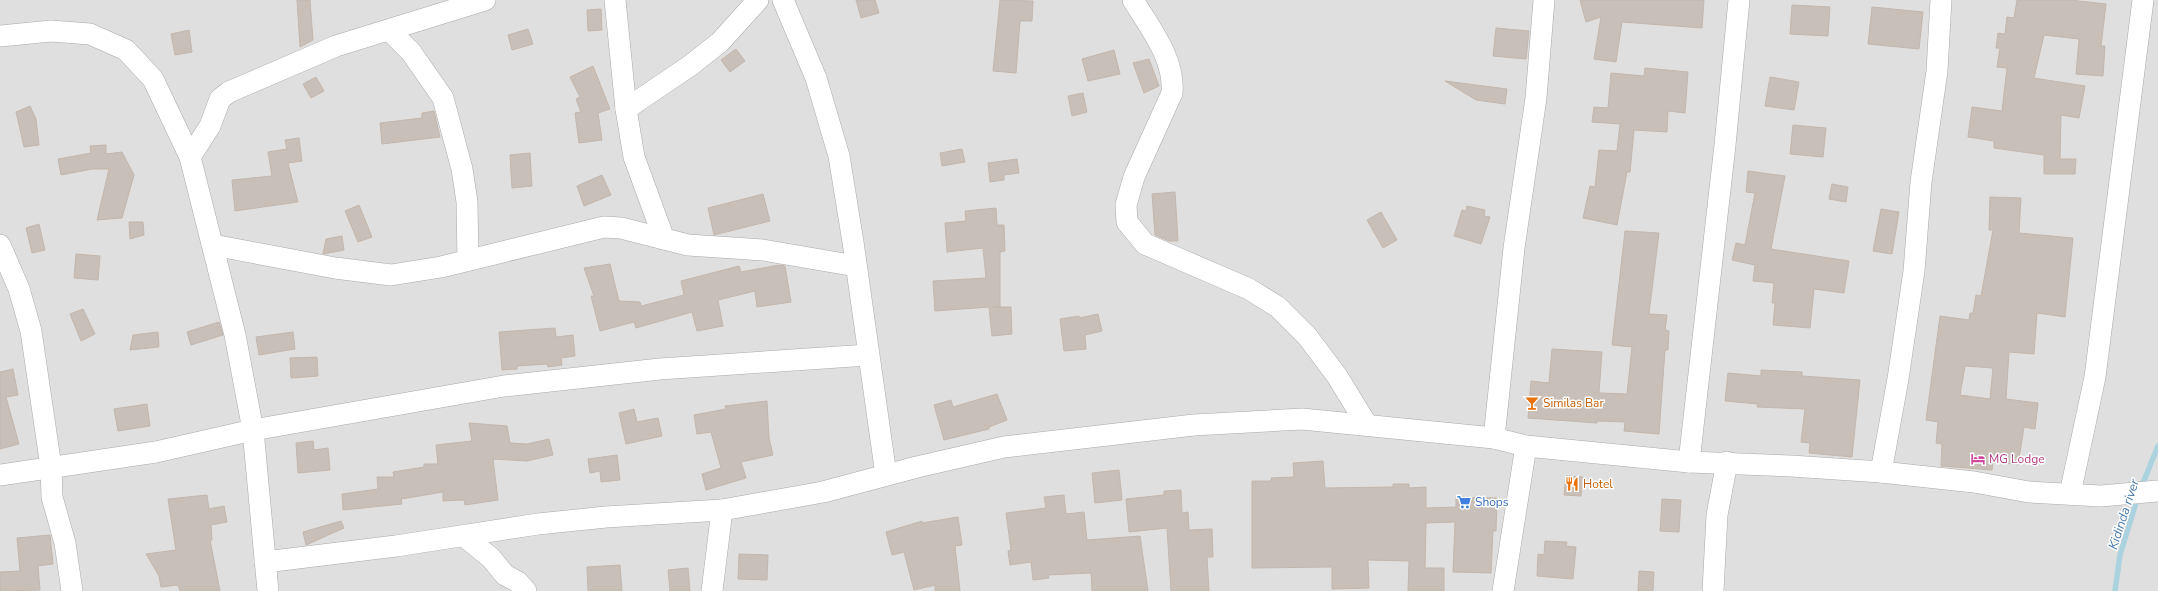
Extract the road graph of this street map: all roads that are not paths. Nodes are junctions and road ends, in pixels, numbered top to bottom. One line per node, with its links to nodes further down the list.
1 (485, 0): 10 (street)
2 (615, 0): 12 (street)
3 (758, 0): 12 (street)
4 (783, 0): 18 (street)
5 (1133, 0): 20 (street)
6 (1544, 0): 22 (street)
7 (1739, 0): 24 (street)
8 (1941, 0): 27 (street)
9 (2143, 0): 31 (street)
10 (389, 30): 13 (street); 17 (street)
11 (0, 36): 13 (street)
12 (626, 109): 14 (street)
13 (190, 157): 16 (street)
14 (664, 239): 17 (street); 18 (street)
15 (0, 245): 26 (street)
16 (213, 245): 17 (street); 21 (street)
17 (468, 260)
18 (856, 266): 19 (street)
19 (868, 354): 21 (street); 29 (street)
20 (1367, 425): 22 (street); 29 (street)
21 (253, 430): 26 (street); 34 (street)
22 (1494, 438): 23 (street)
23 (1526, 446): 24 (street); 39 (street)
24 (1689, 462): 25 (street)
25 (1727, 462): 27 (street); 40 (street)
26 (51, 467): 28 (street); 35 (street)
27 (1881, 472): 31 (street)
28 (0, 475)
29 (886, 475): 32 (street)
30 (2158, 491): 31 (street)
31 (2070, 494)
32 (722, 510): 33 (street); 38 (street)
33 (464, 536): 34 (street); 37 (street)
34 (265, 562): 36 (street)
35 (72, 591)
36 (268, 591)
37 (526, 591)
38 (712, 591)
39 (1504, 591)
40 (1713, 591)

